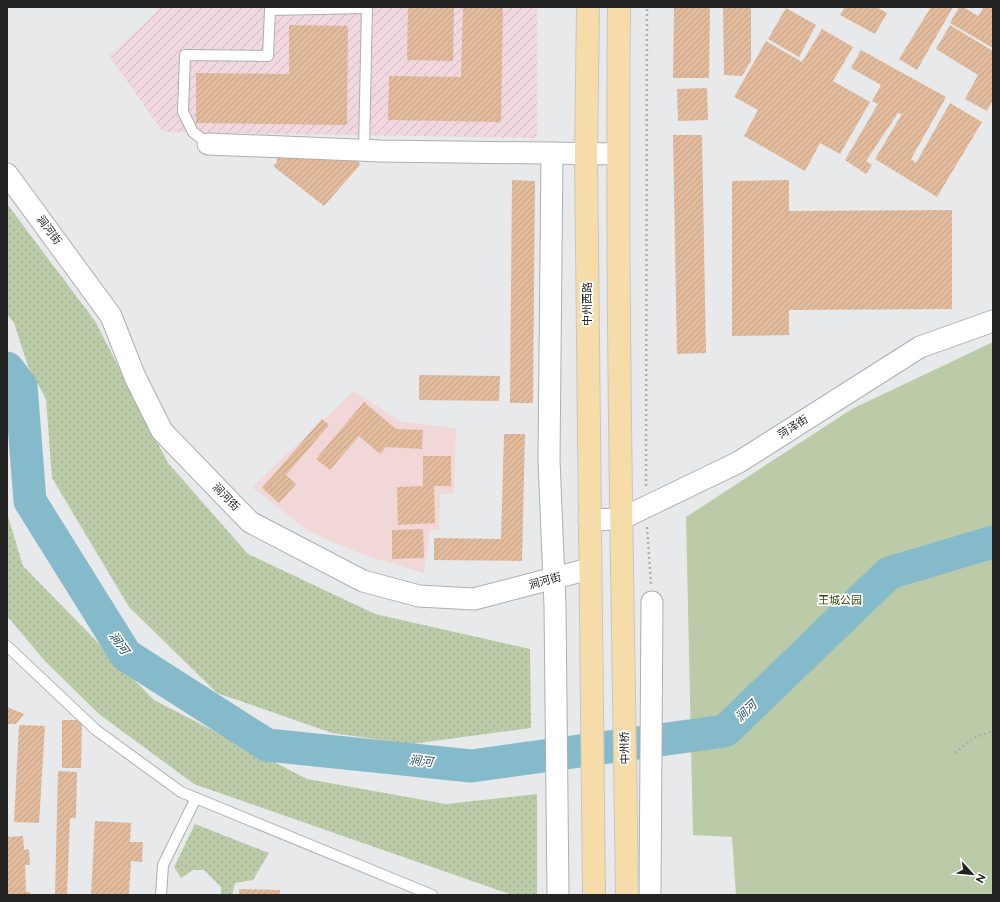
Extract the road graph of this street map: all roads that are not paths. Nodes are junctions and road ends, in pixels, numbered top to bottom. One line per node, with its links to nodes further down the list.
1 (588, 7): 7 (main road, 中州西路)
2 (619, 7): 8 (main road)
3 (367, 8): 4 (lane); 5 (lane)
4 (208, 144): 5 (street)
5 (364, 150): 6 (street)
6 (552, 153): 7 (street); 14 (street)
7 (586, 154): 8 (street); 12 (main road, 中州西路)
8 (618, 154): 11 (main road)
9 (7, 174): 14 (street, 涧河街)
10 (993, 321): 11 (street, 菏泽街)
11 (621, 519): 12 (street, 菏泽街); 22 (main road, 中州桥)
12 (589, 520): 13 (main road, 中州西路)
13 (589, 569): 14 (street, 涧河街); 21 (main road, 中州西路)
14 (554, 578): 20 (street)
15 (652, 602): 23 (street)
16 (7, 646): 17 (lane)
17 (196, 798): 18 (lane); 19 (lane)
18 (161, 895)
19 (432, 895)
20 (558, 895)
21 (594, 895)
22 (627, 895)
23 (650, 895)

